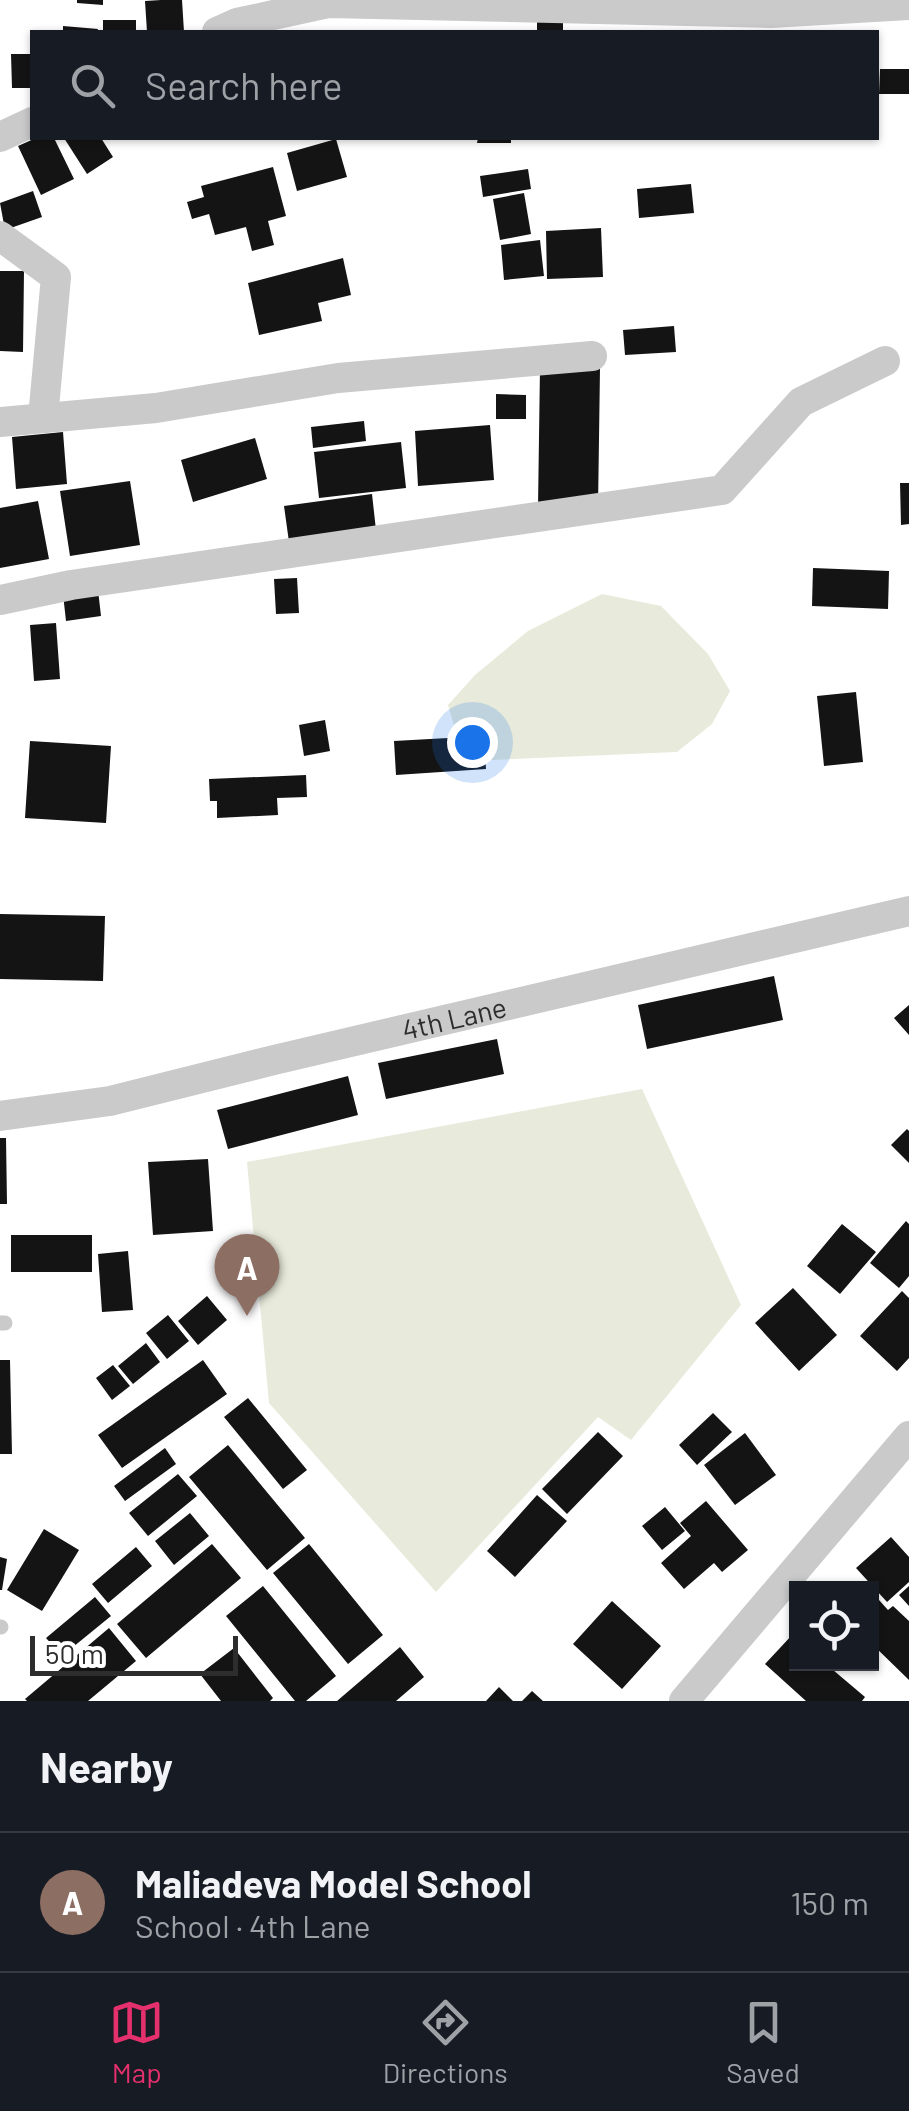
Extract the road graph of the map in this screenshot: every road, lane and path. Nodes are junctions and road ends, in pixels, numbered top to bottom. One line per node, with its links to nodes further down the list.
1 (619, 5): 2 (street); 3 (street)
2 (909, 5)
3 (221, 30)
4 (30, 123): 5 (street)
5 (0, 137)
6 (0, 236): 9 (street)
7 (592, 356): 9 (street)
8 (885, 362): 11 (street)
9 (43, 418): 10 (street)
10 (0, 422)
11 (0, 600)
12 (909, 911): 13 (street, 4th Lane)
13 (0, 1116)
14 (909, 1436): 15 (street)
15 (684, 1701)

